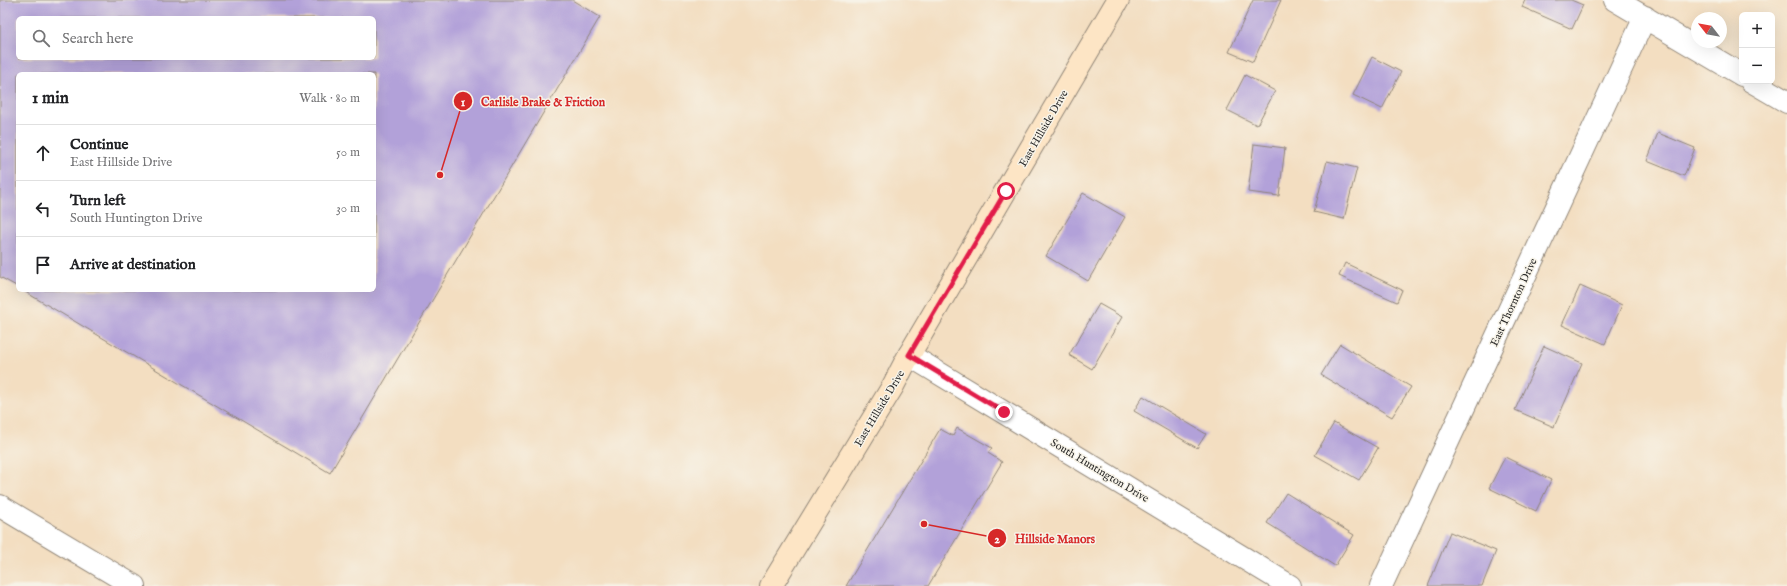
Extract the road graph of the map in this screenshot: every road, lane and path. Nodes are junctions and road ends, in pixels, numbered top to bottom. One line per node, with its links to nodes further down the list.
1 (1118, 0): 7 (main road, East Hillside Drive)
2 (1615, 0): 3 (street)
3 (1644, 17): 4 (street); 12 (street, East Thornton Drive)
4 (1739, 74)
5 (1756, 84): 6 (street)
6 (1787, 102)
7 (909, 355): 10 (main road, East Hillside Drive); 11 (street, South Huntington Drive)
8 (0, 506): 9 (street)
9 (134, 586)
10 (771, 586)
11 (1290, 586)
12 (1380, 586)

